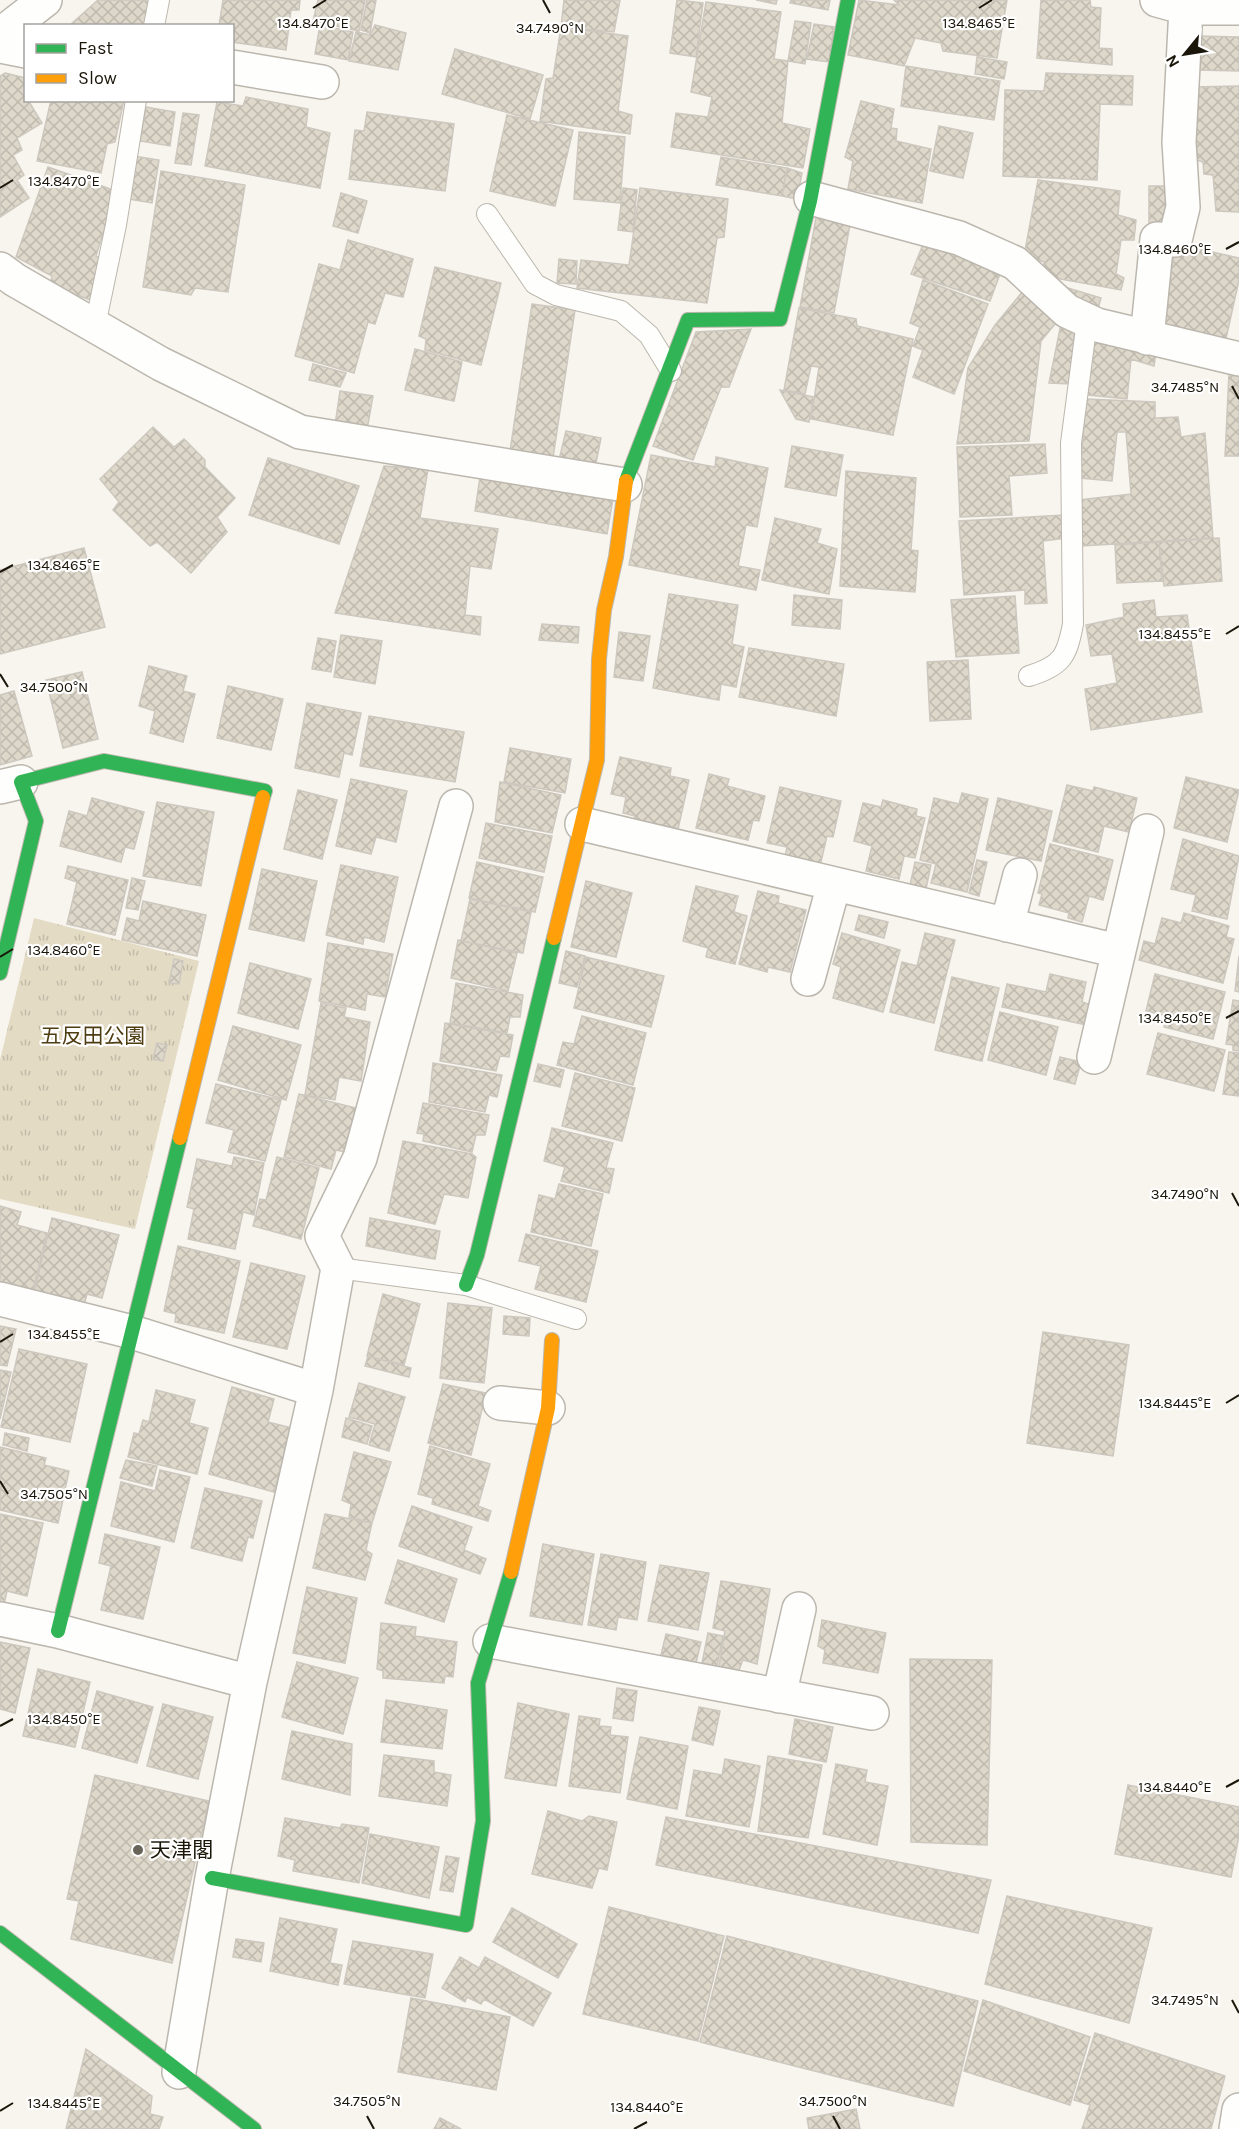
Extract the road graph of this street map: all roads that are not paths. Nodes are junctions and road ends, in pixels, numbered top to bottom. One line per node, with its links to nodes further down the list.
1 (45, 0): 7 (street)
2 (159, 0): 6 (lane)
3 (848, 0): 13 (street)
4 (1172, 4): 5 (street); 18 (street)
5 (1239, 8)
6 (154, 24)
7 (0, 35)
8 (0, 46): 9 (street)
9 (24, 51)
10 (234, 67): 11 (street)
11 (322, 82)
12 (136, 102): 17 (lane)
13 (811, 198): 16 (street); 20 (street)
14 (487, 214): 20 (lane)
15 (0, 269): 17 (street)
16 (1087, 321): 18 (street); 22 (lane)
17 (95, 326): 21 (street)
18 (1147, 338): 19 (street)
19 (1239, 359)
20 (671, 370): 21 (street)
21 (625, 485): 25 (street)
22 (1029, 676)
23 (11, 784): 31 (street); 38 (street)
24 (456, 806): 34 (street)
25 (582, 824): 28 (street); 35 (street)
26 (1147, 831): 30 (street)
27 (1020, 875): 29 (street)
28 (834, 884): 29 (street); 32 (street)
29 (1007, 925): 30 (street)
30 (1118, 951): 33 (street)
31 (0, 973)
32 (808, 979)
33 (1094, 1057)
34 (338, 1268): 35 (lane); 40 (street)
35 (466, 1285): 37 (lane)
36 (0, 1299): 38 (street)
37 (576, 1319)
38 (132, 1332): 40 (street); 45 (street)
39 (552, 1340): 42 (street)
40 (316, 1390): 47 (street)
41 (500, 1403): 42 (street)
42 (548, 1408): 46 (street)
43 (799, 1609): 48 (street)
44 (0, 1619): 45 (street)
45 (58, 1631): 47 (street)
46 (490, 1641): 48 (street); 50 (street)
47 (250, 1682): 50 (street)
48 (779, 1696): 49 (street)
49 (872, 1713)
50 (212, 1878): 52 (street)
51 (0, 1933): 52 (street)
52 (179, 2072): 54 (street)
53 (1239, 2110): 55 (street)
54 (254, 2129)
55 (1236, 2129)

